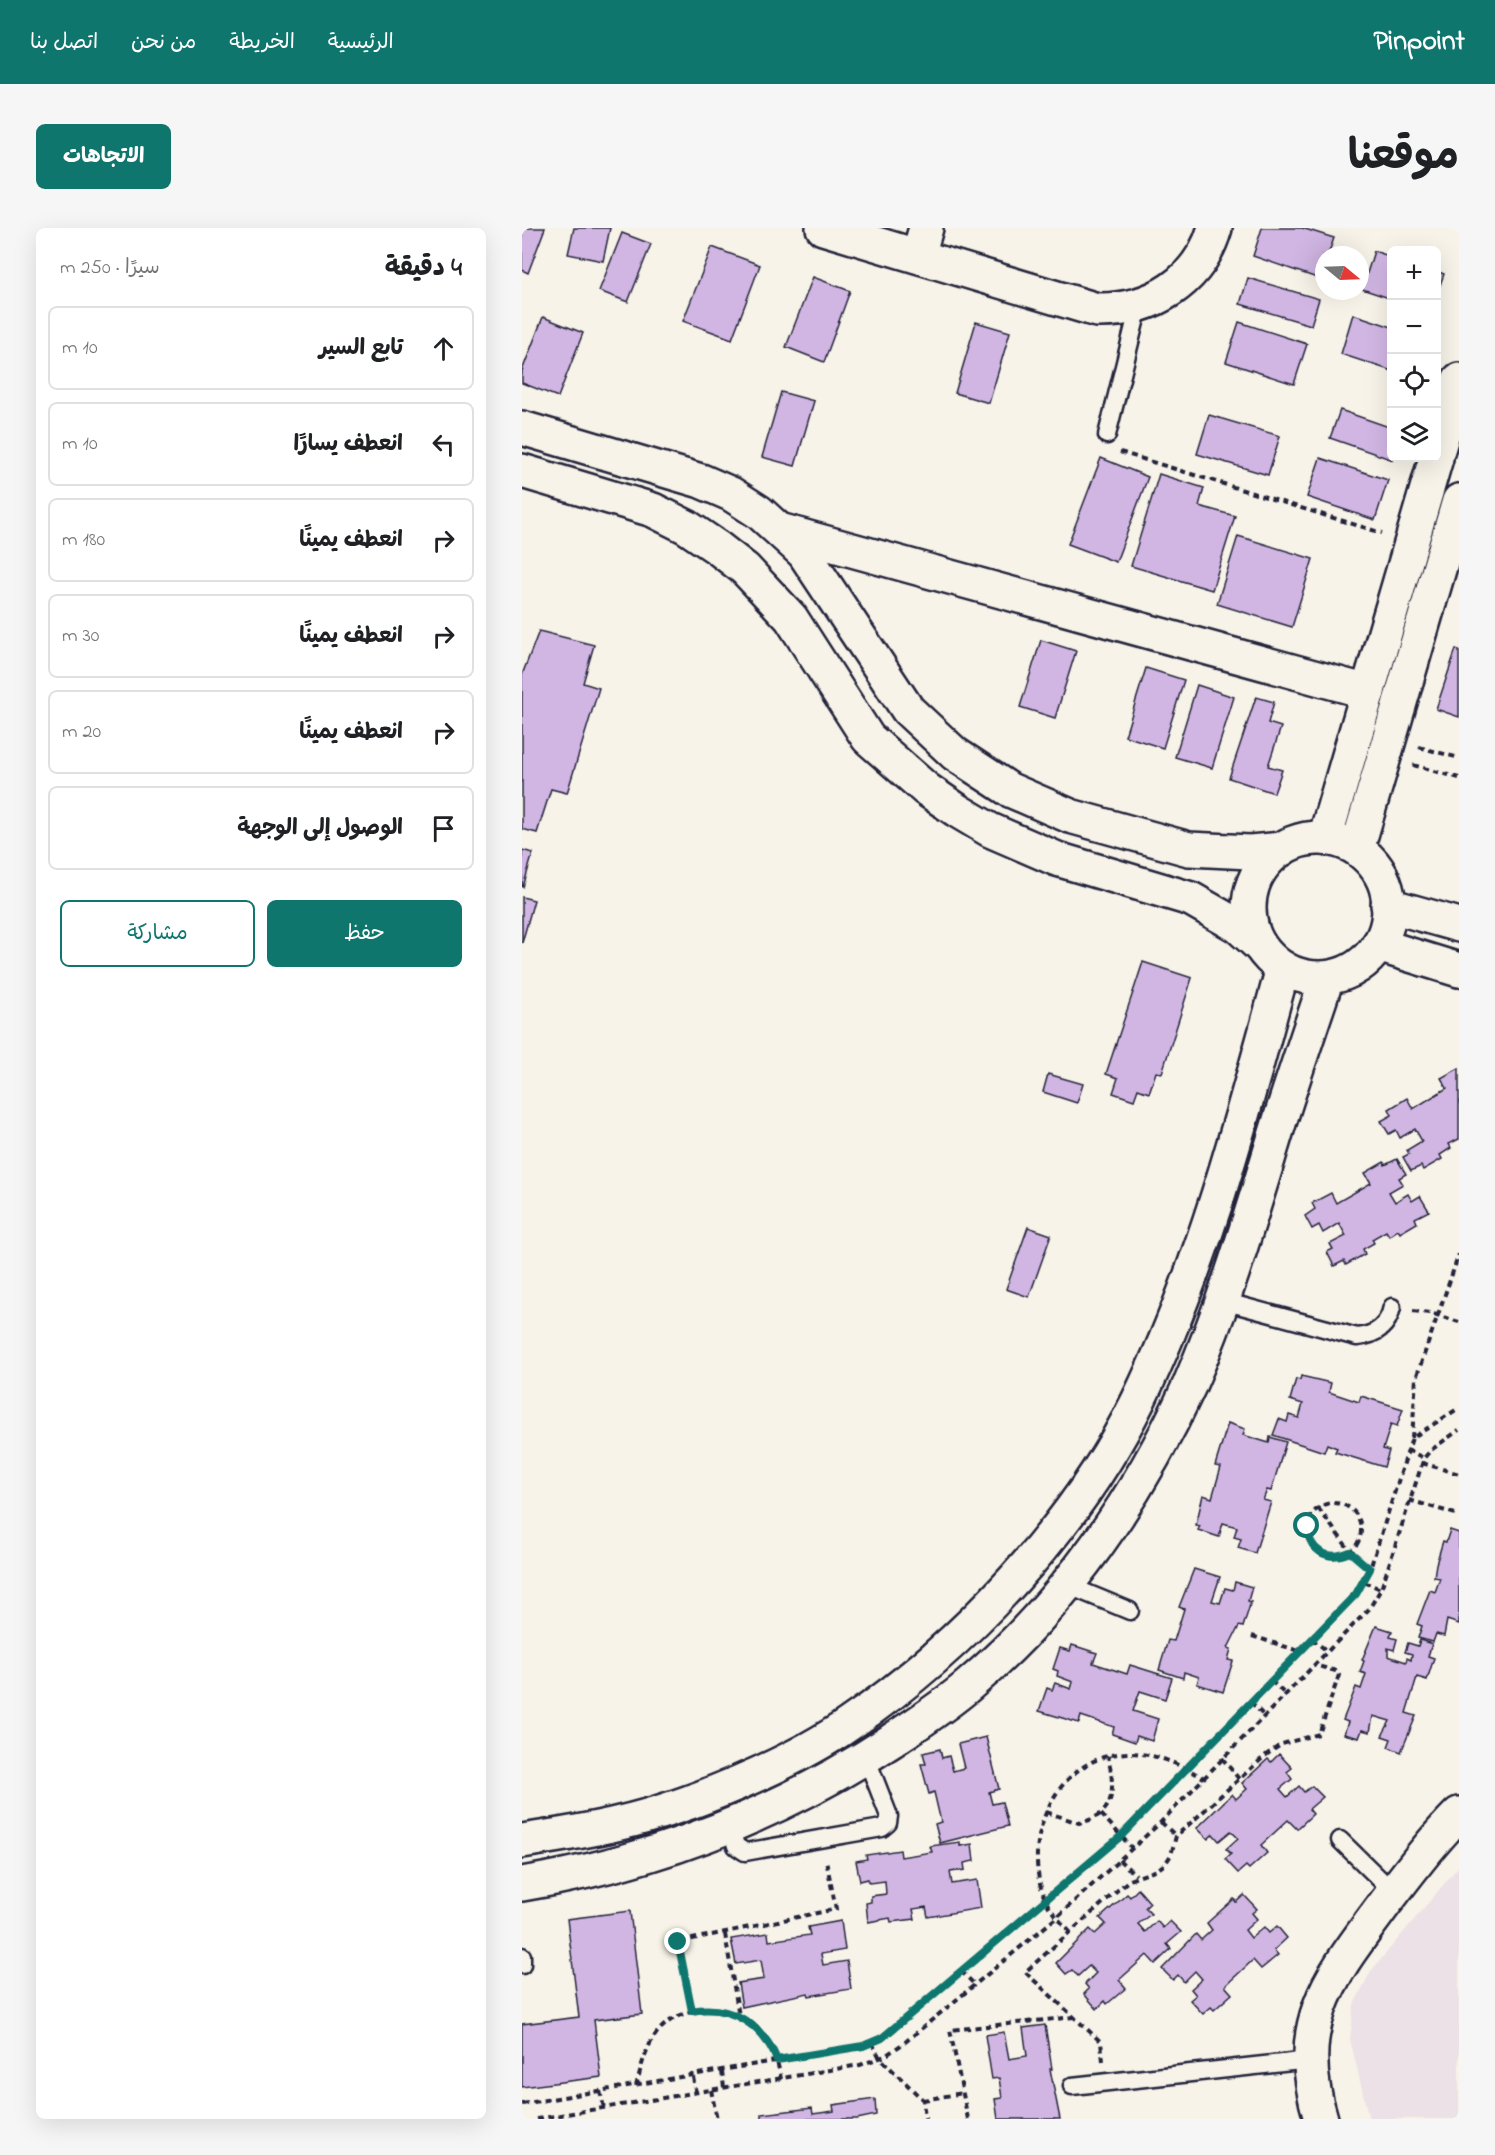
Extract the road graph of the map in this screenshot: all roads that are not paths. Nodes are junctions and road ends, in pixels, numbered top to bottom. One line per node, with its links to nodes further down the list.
1 (823, 228): 3 (street)
2 (1215, 228): 4 (street)
3 (922, 242): 4 (street)
4 (1139, 306): 7 (lane)
5 (1459, 380): 8 (street)
6 (522, 428): 12 (street)
7 (1107, 435)
8 (1441, 440)
9 (1435, 462): 13 (street)
10 (522, 471): 19 (street)
11 (1459, 501): 16 (street)
12 (783, 531): 13 (street); 15 (street)
13 (1368, 693): 14 (street)
14 (1325, 838): 15 (street); 16 (street)
15 (1281, 849): 19 (street)
16 (1357, 849): 17 (street)
17 (1388, 905): 18 (street); 20 (street)
18 (1459, 926)
19 (1259, 945): 21 (street)
20 (1378, 945): 22 (street); 23 (street)
21 (1283, 968): 23 (street); 32 (street)
22 (1459, 970)
23 (1327, 978): 24 (street)
24 (1223, 1300): 25 (lane); 26 (street)
25 (1391, 1311)
26 (1067, 1585): 27 (lane); 28 (street)
27 (1130, 1611)
28 (866, 1757): 30 (street); 30 (lane)
29 (1459, 1814): 34 (street)
30 (730, 1826): 33 (street)
31 (1340, 1840): 34 (lane)
32 (522, 1841)
33 (522, 1884)
34 (1394, 1893): 37 (street)
35 (522, 1956): 36 (lane)
36 (522, 1965)
37 (1310, 2060): 38 (lane); 39 (street)
38 (1072, 2086)
39 (1321, 2119)

